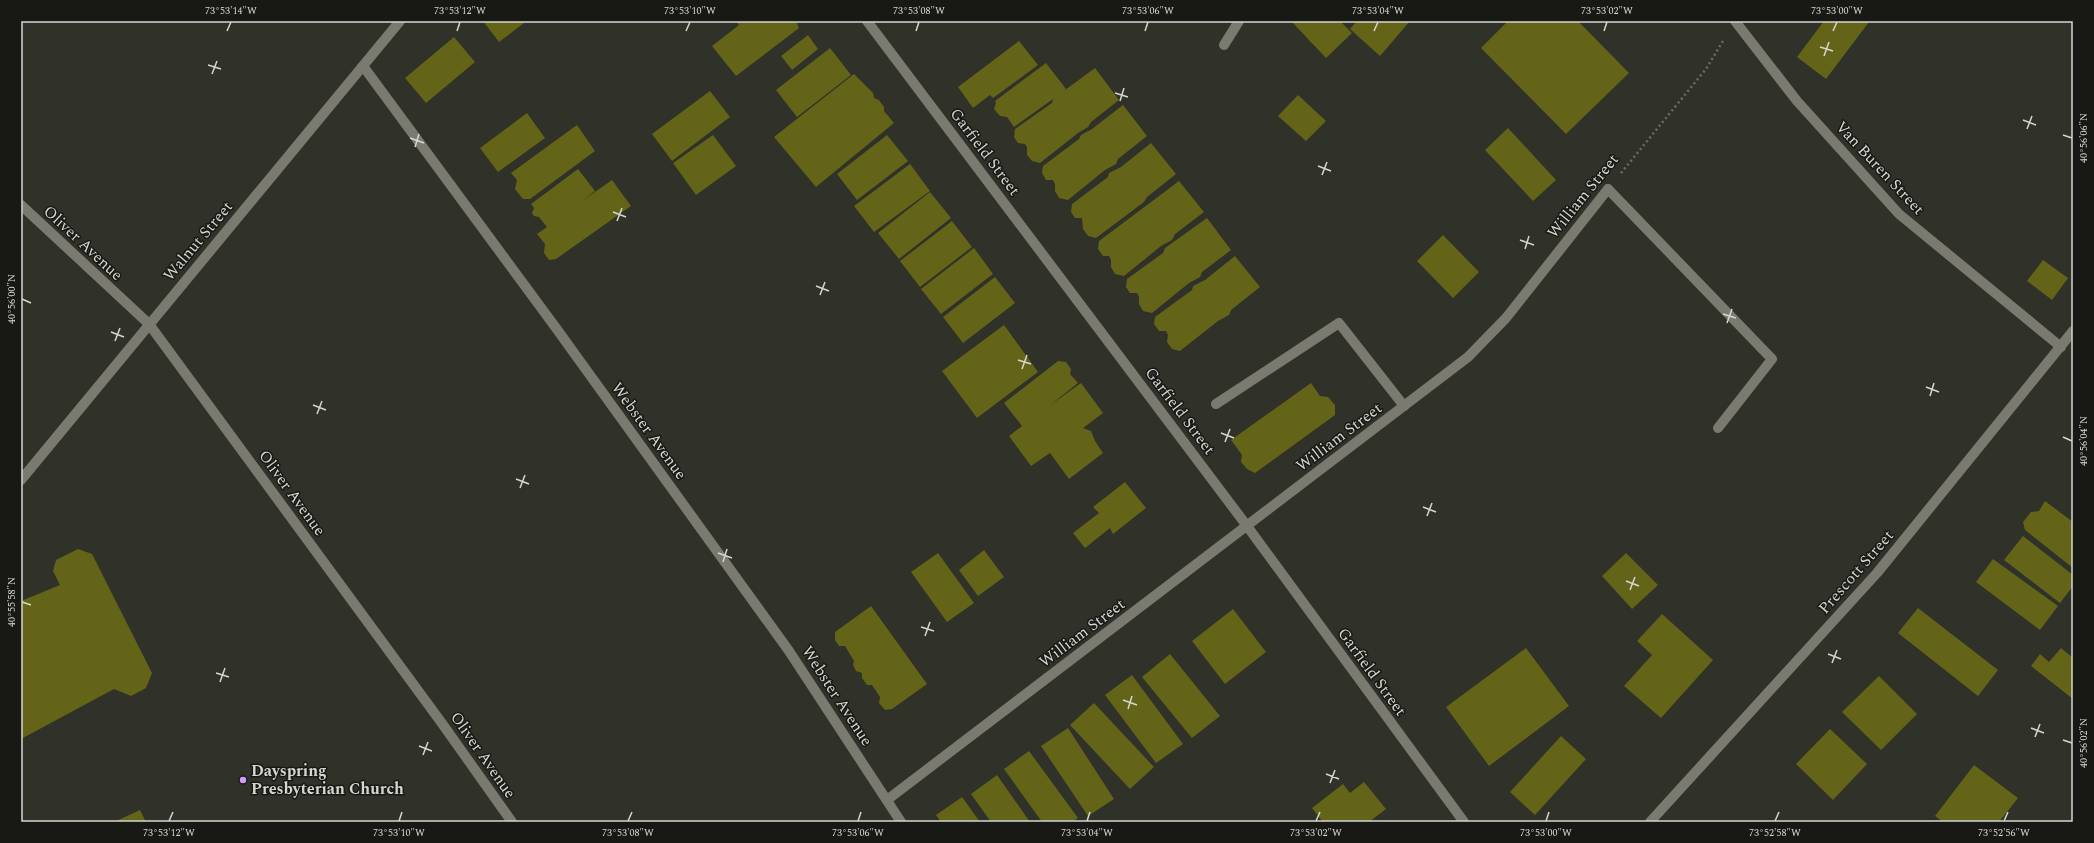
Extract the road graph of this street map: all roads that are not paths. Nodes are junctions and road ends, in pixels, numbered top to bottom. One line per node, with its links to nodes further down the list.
1 (400, 21): 6 (street, Walnut Street)
2 (867, 21): 15 (street, Garfield Street)
3 (1239, 21): 5 (street)
4 (1734, 21): 10 (street, Van Buren Street)
5 (1224, 44)
6 (363, 66): 8 (street, Walnut Street); 16 (street, Webster Avenue)
7 (21, 205): 8 (street, Oliver Avenue)
8 (149, 324): 14 (street, Walnut Street); 17 (street, Oliver Avenue)
9 (2073, 331): 10 (street, Prescott Street)
10 (2061, 346): 20 (street, Prescott Street)
11 (1216, 404): 12 (street)
12 (1404, 406): 13 (street, William Street); 15 (street, William Street)
13 (1718, 428)
14 (21, 480)
15 (1247, 526): 16 (street, William Street); 19 (street, Garfield Street)
16 (887, 800): 18 (street, Webster Avenue)
17 (512, 822)
18 (901, 822)
19 (1464, 822)
20 (1650, 822)

